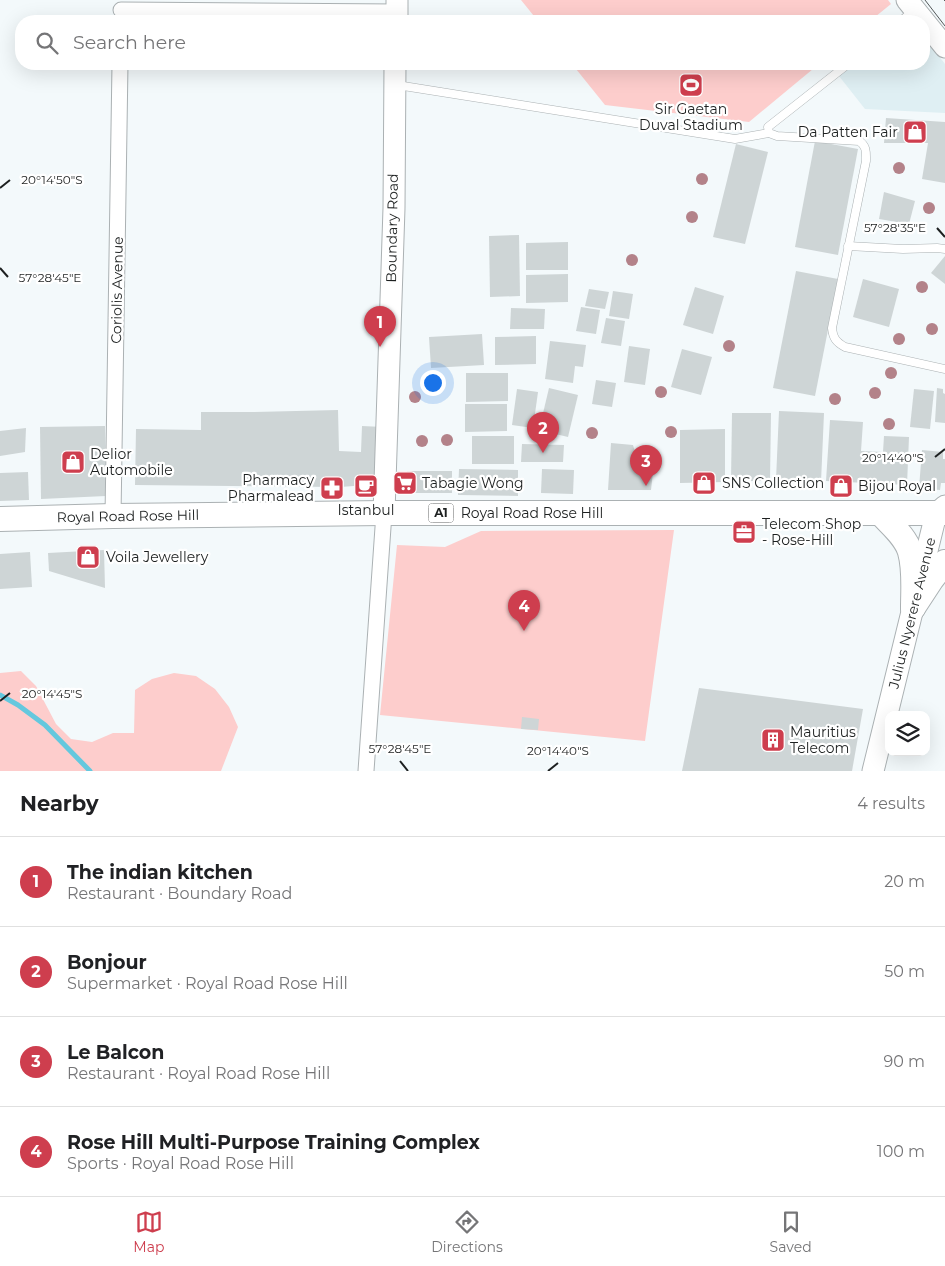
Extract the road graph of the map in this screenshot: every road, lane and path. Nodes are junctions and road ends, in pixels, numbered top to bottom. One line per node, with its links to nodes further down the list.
1 (121, 10): 2 (street)
2 (397, 11)
3 (930, 32): 4 (main road)
4 (945, 47)
5 (120, 70): 15 (street, Coriolis Avenue)
6 (840, 70): 8 (lane)
7 (395, 74): 8 (lane); 13 (main road, Boundary Road)
8 (769, 133): 9 (lane)
9 (848, 246): 10 (lane); 11 (lane)
10 (945, 249)
11 (945, 369)
12 (942, 511): 14 (main road, Royal Road Rose Hill / A1); 18 (main road, Julius Nyerere Avenue)
13 (384, 513): 14 (main road, Royal Road Rose Hill / A1); 15 (main road, Royal Road Rose Hill / A1); 19 (street)
14 (881, 514): 18 (main road)
15 (113, 516): 16 (main road, Royal Road Rose Hill / A1)
16 (0, 520)
17 (945, 562): 18 (main road)
18 (913, 608): 20 (main road, Julius Nyerere Avenue)
19 (366, 771)
20 (873, 771)

